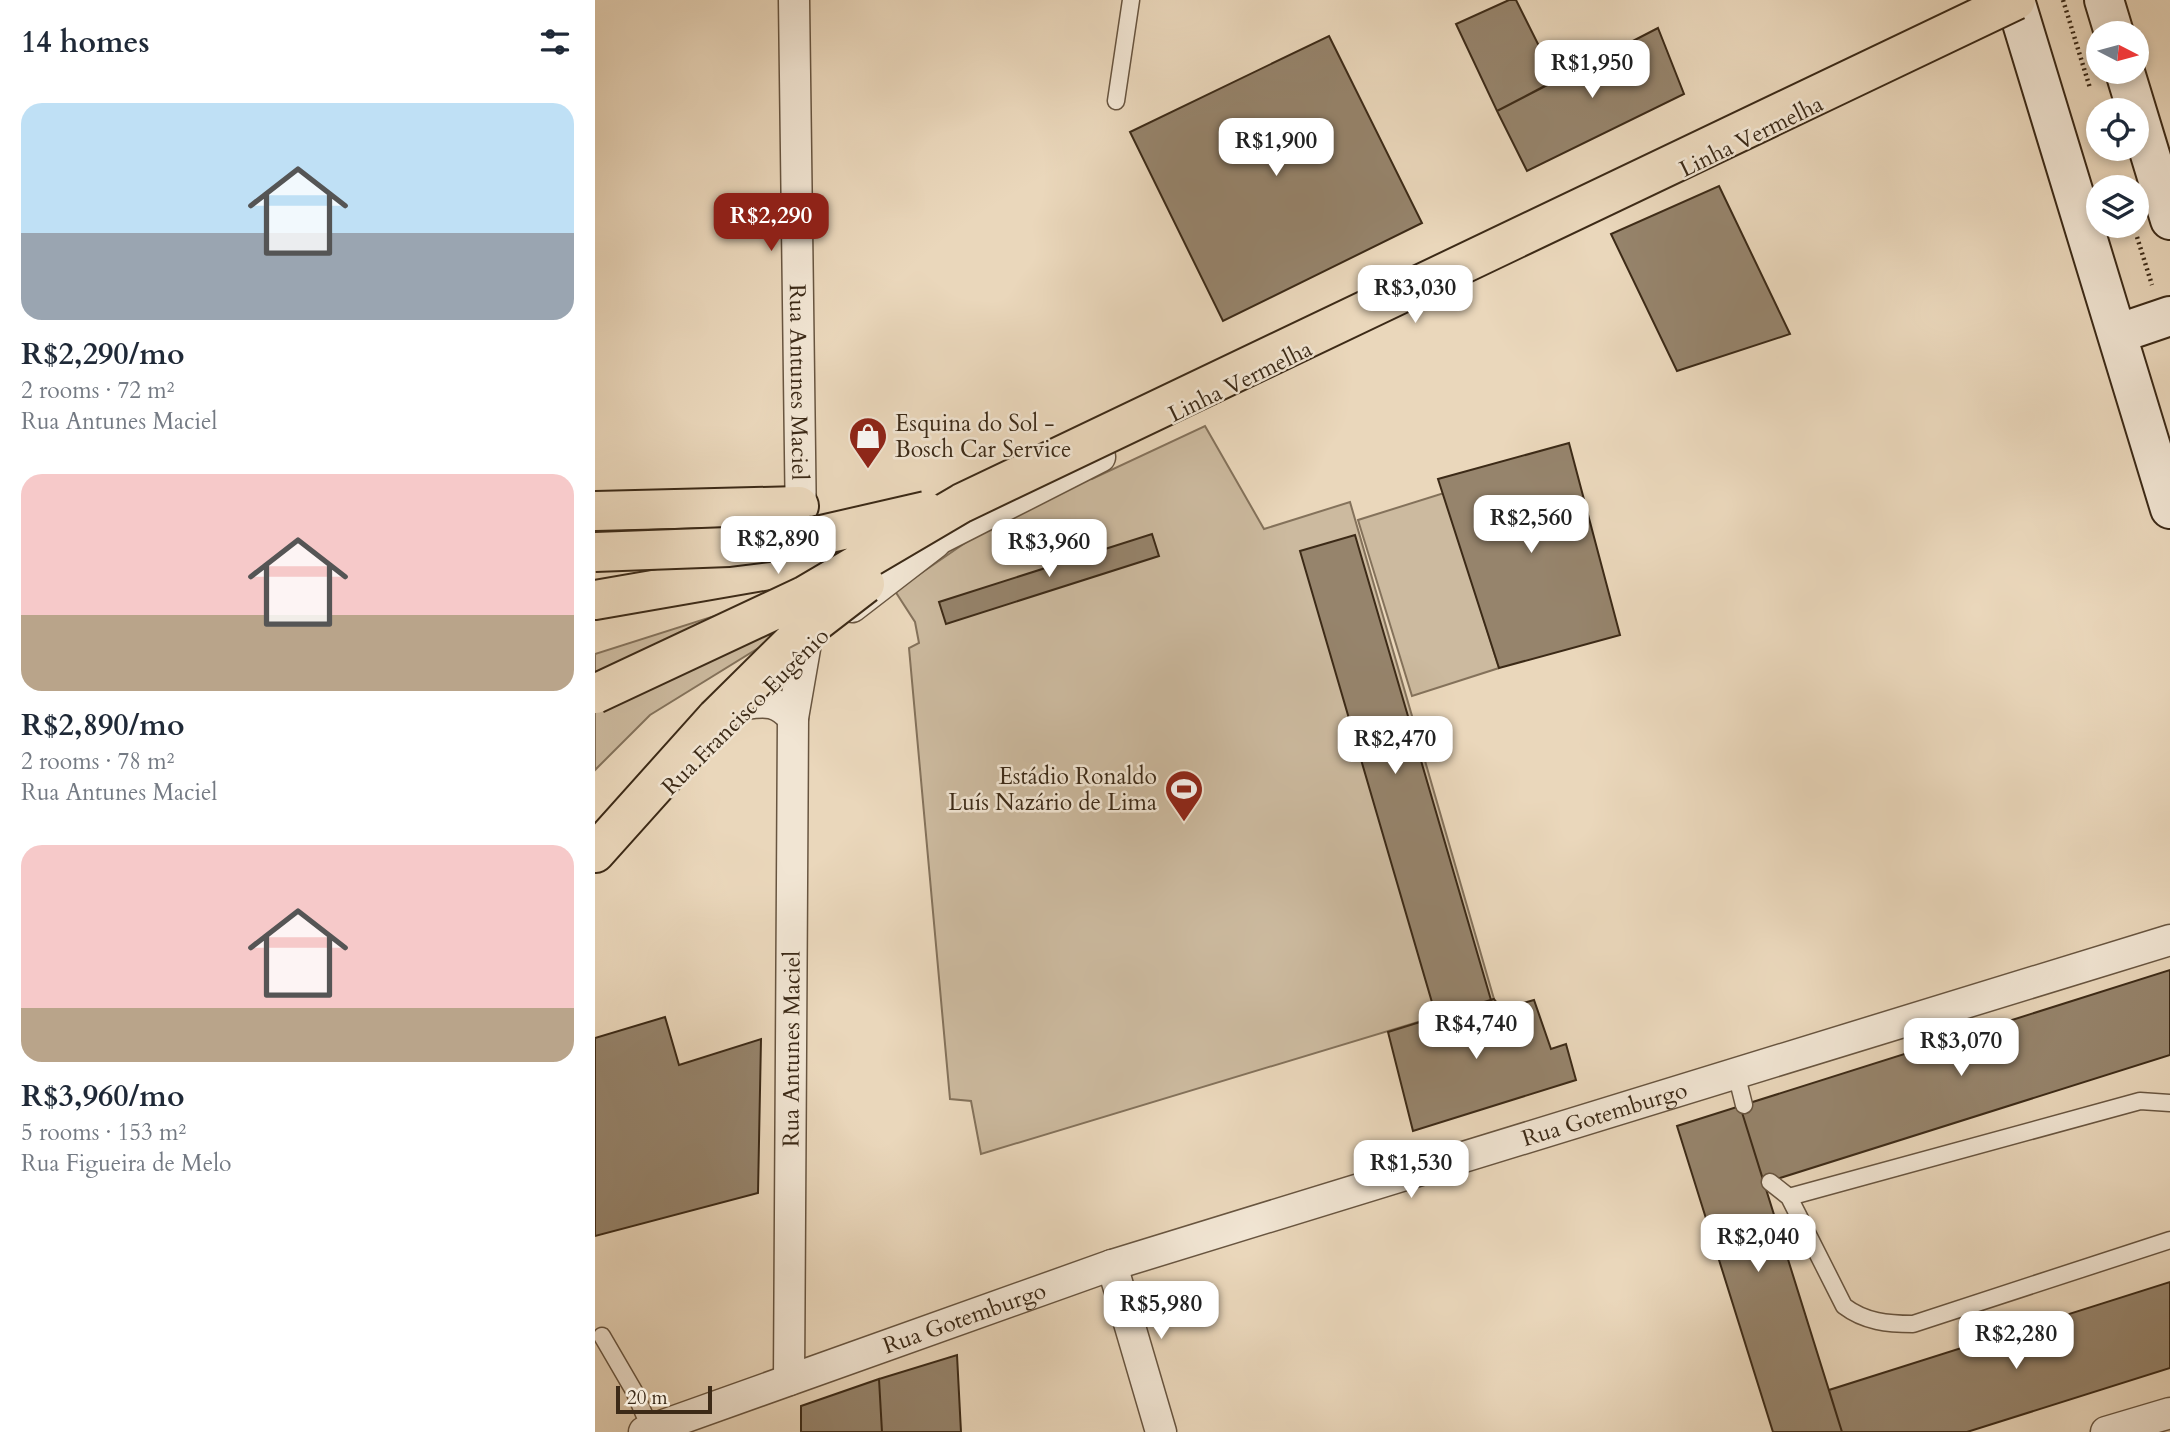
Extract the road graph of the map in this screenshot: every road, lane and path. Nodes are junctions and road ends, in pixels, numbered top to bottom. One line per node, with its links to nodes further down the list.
1 (795, 0): 16 (street, Rua Antunes Maciel)
2 (1131, 0): 11 (lane)
3 (1996, 0): 19 (street)
4 (2015, 0): 14 (street); 15 (main road, Linha Vermelha, bridge)
5 (2034, 0): 25 (main road, Linha Vermelha, bridge)
6 (2063, 0): 10 (path)
7 (2104, 0): 8 (street)
8 (2110, 21)
9 (2129, 84): 12 (street)
10 (2090, 90)
11 (1116, 101)
12 (2170, 220)
13 (2170, 316): 14 (street)
14 (2117, 334): 17 (street)
15 (962, 503): 20 (main road, bridge); 24 (main road, bridge)
16 (799, 506): 18 (main road); 21 (street, Rua Antunes Maciel)
17 (2170, 509)
18 (595, 511)
19 (939, 539): 21 (street); 23 (street, Rua Francisco Eugênio)
20 (595, 552)
21 (803, 564): 22 (main road); 23 (street, Rua Antunes Maciel)
22 (595, 600)
23 (806, 643): 25 (street, Rua Francisco Eugênio); 26 (street, Rua Antunes Maciel)
24 (595, 694)
25 (731, 711): 26 (street); 27 (main road); 28 (main road); 29 (street, Rua Francisco Eugênio)
26 (793, 718): 39 (street, Rua Antunes Maciel)
27 (595, 812)
28 (595, 853)
29 (595, 869)
30 (2170, 940): 31 (street, Rua Gotemburgo)
31 (1736, 1073): 33 (lane); 37 (street, Rua Gotemburgo)
32 (2170, 1103): 35 (lane)
33 (1744, 1105)
34 (1770, 1182): 35 (lane)
35 (1789, 1198): 36 (lane)
36 (2170, 1240)
37 (1112, 1265): 39 (street, Rua Gotemburgo); 42 (street)
38 (602, 1336): 41 (lane)
39 (789, 1380): 41 (street, Rua Gotemburgo)
40 (2170, 1413): 43 (street)
41 (647, 1431)
42 (1161, 1432)
43 (2106, 1432)

